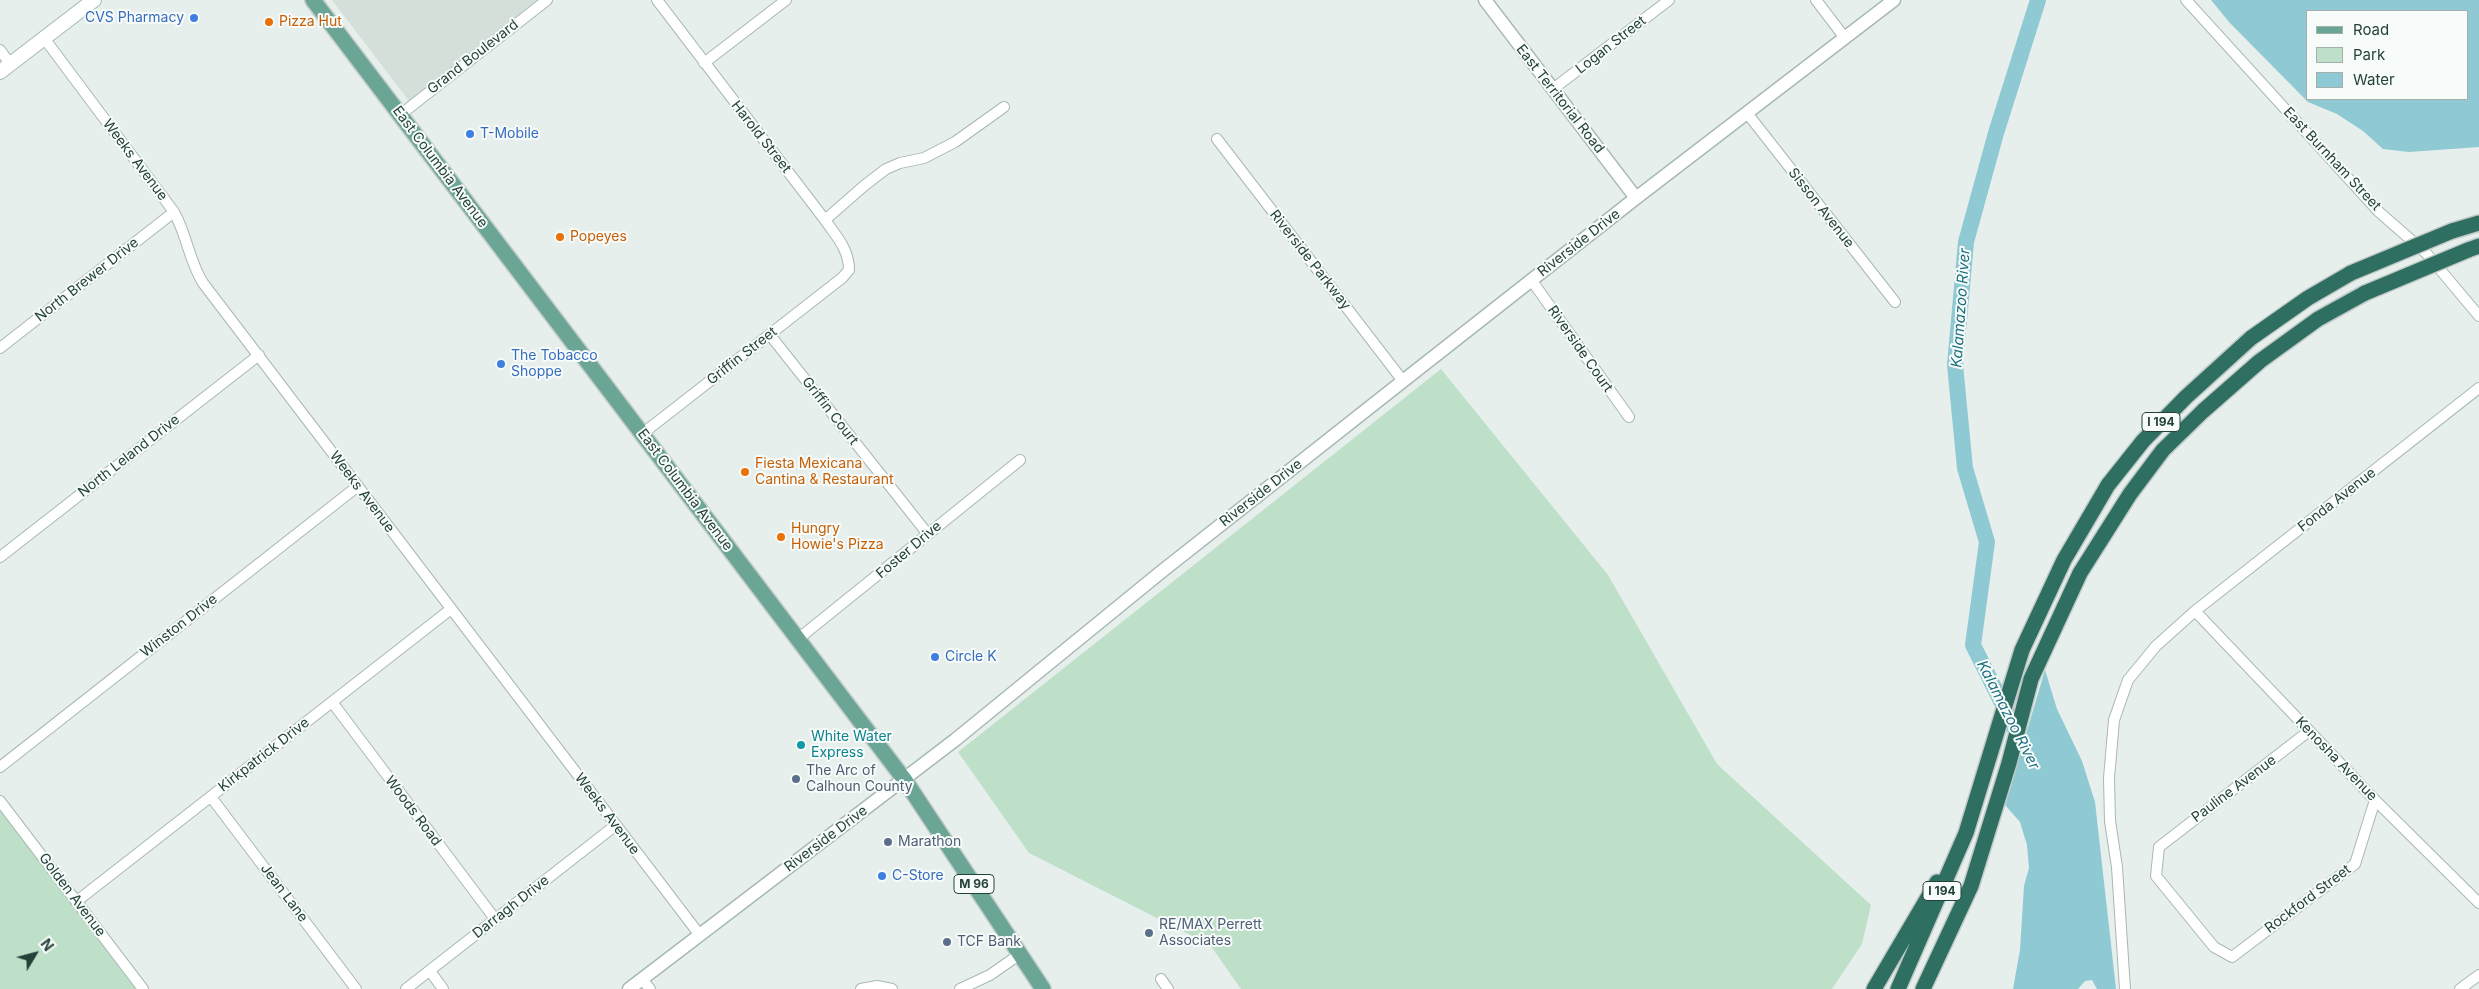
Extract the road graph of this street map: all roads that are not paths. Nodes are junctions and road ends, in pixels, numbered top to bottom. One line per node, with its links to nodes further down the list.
1 (94, 0): 11 (main road)
2 (314, 0): 19 (main road, East Columbia Avenue / M 96)
3 (547, 0): 19 (street, Grand Boulevard)
4 (657, 0): 14 (street, Harold Street)
5 (786, 0): 14 (street)
6 (1484, 0): 16 (street, East Territorial Road)
7 (1669, 0): 16 (street, Logan Street)
8 (1816, 0): 12 (street)
9 (1894, 0): 12 (street, Riverside Drive)
10 (2186, 0): 29 (street, East Burnham Street)
11 (44, 38): 15 (main road); 22 (street, Weeks Avenue)
12 (1845, 38): 18 (street, Riverside Drive)
13 (0, 50): 15 (street)
14 (704, 63): 23 (street, Harold Street)
15 (3, 64)
16 (1553, 89): 21 (street, East Territorial Road)
17 (1004, 107): 23 (street)
18 (1747, 113): 21 (street, Riverside Drive); 28 (street, Sisson Avenue)
19 (400, 115): 36 (main road, East Columbia Avenue / M 96)
20 (1217, 139): 33 (street, Riverside Parkway)
21 (1636, 198): 27 (street, Riverside Drive)
22 (174, 212): 31 (street, North Brewer Drive); 32 (street, Weeks Avenue)
23 (825, 220): 26 (street, Harold Street)
24 (2479, 223): 52 (highway, I 194, bridge)
25 (2474, 248): 75 (highway, I 194, bridge)
26 (842, 278): 30 (street, Griffin Street)
27 (1532, 281): 33 (street, Riverside Drive); 35 (street, Riverside Court)
28 (1896, 302)
29 (2479, 316)
30 (770, 335): 36 (street, Griffin Street); 39 (street, Griffin Court)
31 (0, 348)
32 (259, 355): 38 (street, Weeks Avenue); 40 (street, North Leland Drive)
33 (1403, 381): 47 (street, Riverside Drive)
34 (2479, 388): 42 (street, Fonda Avenue)
35 (1629, 417)
36 (642, 434): 43 (main road, East Columbia Avenue / M 96)
37 (1020, 460): 39 (street, Foster Drive)
38 (358, 486): 41 (street, Weeks Avenue); 46 (street, Winston Drive)
39 (927, 534): 43 (street, Foster Drive)
40 (0, 557)
41 (451, 609): 44 (street, Kirkpatrick Drive); 51 (street, Weeks Avenue)
42 (2195, 611): 45 (street, Kenosha Avenue); 76 (street, Fonda Avenue)
43 (798, 639): 47 (main road, East Columbia Avenue / M 96)
44 (332, 702): 48 (street, Kirkpatrick Drive); 55 (street, Woods Road)
45 (2309, 732): 49 (street, Kenosha Avenue); 58 (street, Pauline Avenue)
46 (0, 767)
47 (904, 779): 56 (street, Riverside Drive); 57 (main road, East Columbia Avenue / M 96)
48 (211, 797): 53 (street, Kirkpatrick Drive); 64 (street, Jean Lane)
49 (2375, 800): 54 (street, Kenosha Avenue); 58 (street, Rockford Street)
50 (0, 801): 53 (street, Golden Avenue)
51 (616, 826): 55 (street, Darragh Drive); 56 (street, Weeks Avenue)
52 (1966, 833): 73 (highway); 74 (highway, I 194)
53 (77, 900): 63 (street, Golden Avenue)
54 (2479, 903)
55 (495, 919): 59 (street, Darragh Drive)
56 (699, 934): 62 (street, Riverside Drive)
57 (1020, 954): 70 (street); 71 (main road, East Columbia Avenue / M 96)
58 (2232, 956)
59 (430, 971): 65 (street, Darragh Drive); 66 (street)
60 (2479, 975): 77 (street)
61 (1161, 979): 72 (street)
62 (646, 984): 67 (street, Riverside Drive)
63 (143, 989)
64 (356, 989)
65 (406, 989)
66 (443, 989)
67 (629, 989)
68 (861, 989): 69 (street)
69 (892, 989)
70 (960, 989)
71 (1043, 989)
72 (1168, 989)
73 (1874, 989)
74 (1898, 989)
75 (1923, 989)
76 (2125, 989)
77 (2460, 989)

